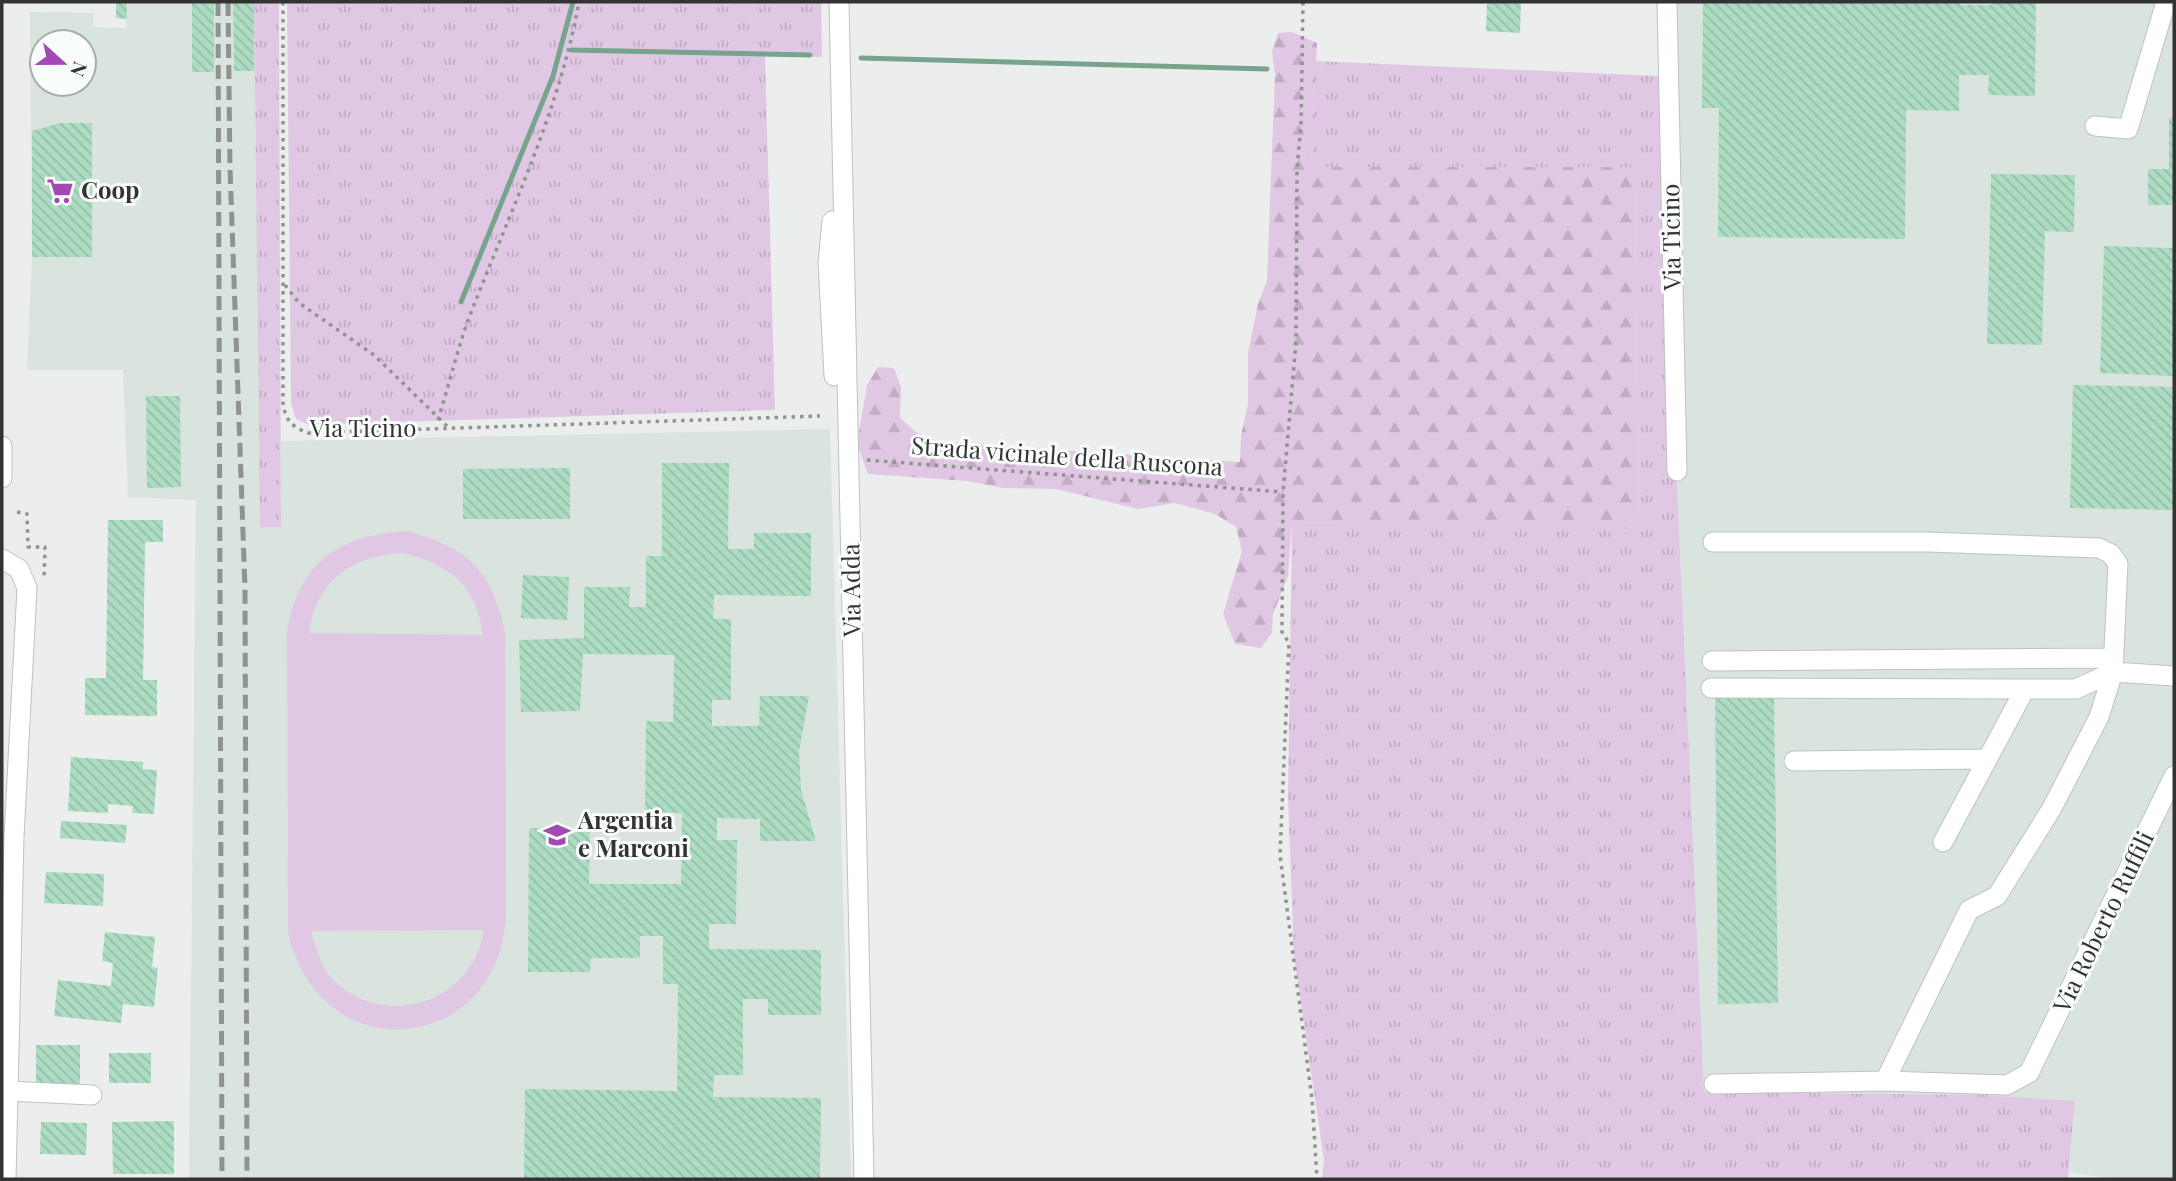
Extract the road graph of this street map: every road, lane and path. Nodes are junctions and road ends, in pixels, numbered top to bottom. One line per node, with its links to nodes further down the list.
1 (283, 2): 8 (path, Via Ticino)
2 (579, 2): 10 (path)
3 (839, 2): 13 (street, Via Adda)
4 (1303, 2): 16 (path)
5 (1667, 2): 14 (street, Via Ticino)
6 (2166, 2): 7 (street)
7 (2095, 126)
8 (284, 283): 10 (path); 11 (path, Via Ticino)
9 (820, 416): 11 (path, Via Ticino)
10 (438, 420): 11 (path)
11 (449, 428)
12 (2, 446): 15 (street)
13 (849, 459): 16 (path, Strada vicinale della Ruscona); 34 (street, Via Adda)
14 (1676, 471)
15 (2, 478)
16 (1283, 492): 35 (path)
17 (1713, 542): 20 (street)
18 (2, 559): 27 (street)
19 (1712, 661): 20 (street)
20 (2113, 665): 21 (street); 23 (street); 29 (street)
21 (2174, 676)
22 (1711, 688): 23 (street)
23 (2025, 689): 24 (street)
24 (1987, 759): 25 (street); 28 (street)
25 (1794, 761)
26 (2174, 776): 29 (street, Via Roberto Ruffili)
27 (8, 832): 31 (street)
28 (1943, 842)
29 (1885, 1081): 30 (street, Via Roberto Ruffili)
30 (1714, 1084)
31 (8, 1091): 32 (street); 33 (street)
32 (92, 1095)
33 (6, 1179)
34 (864, 1179)
35 (1317, 1179)

